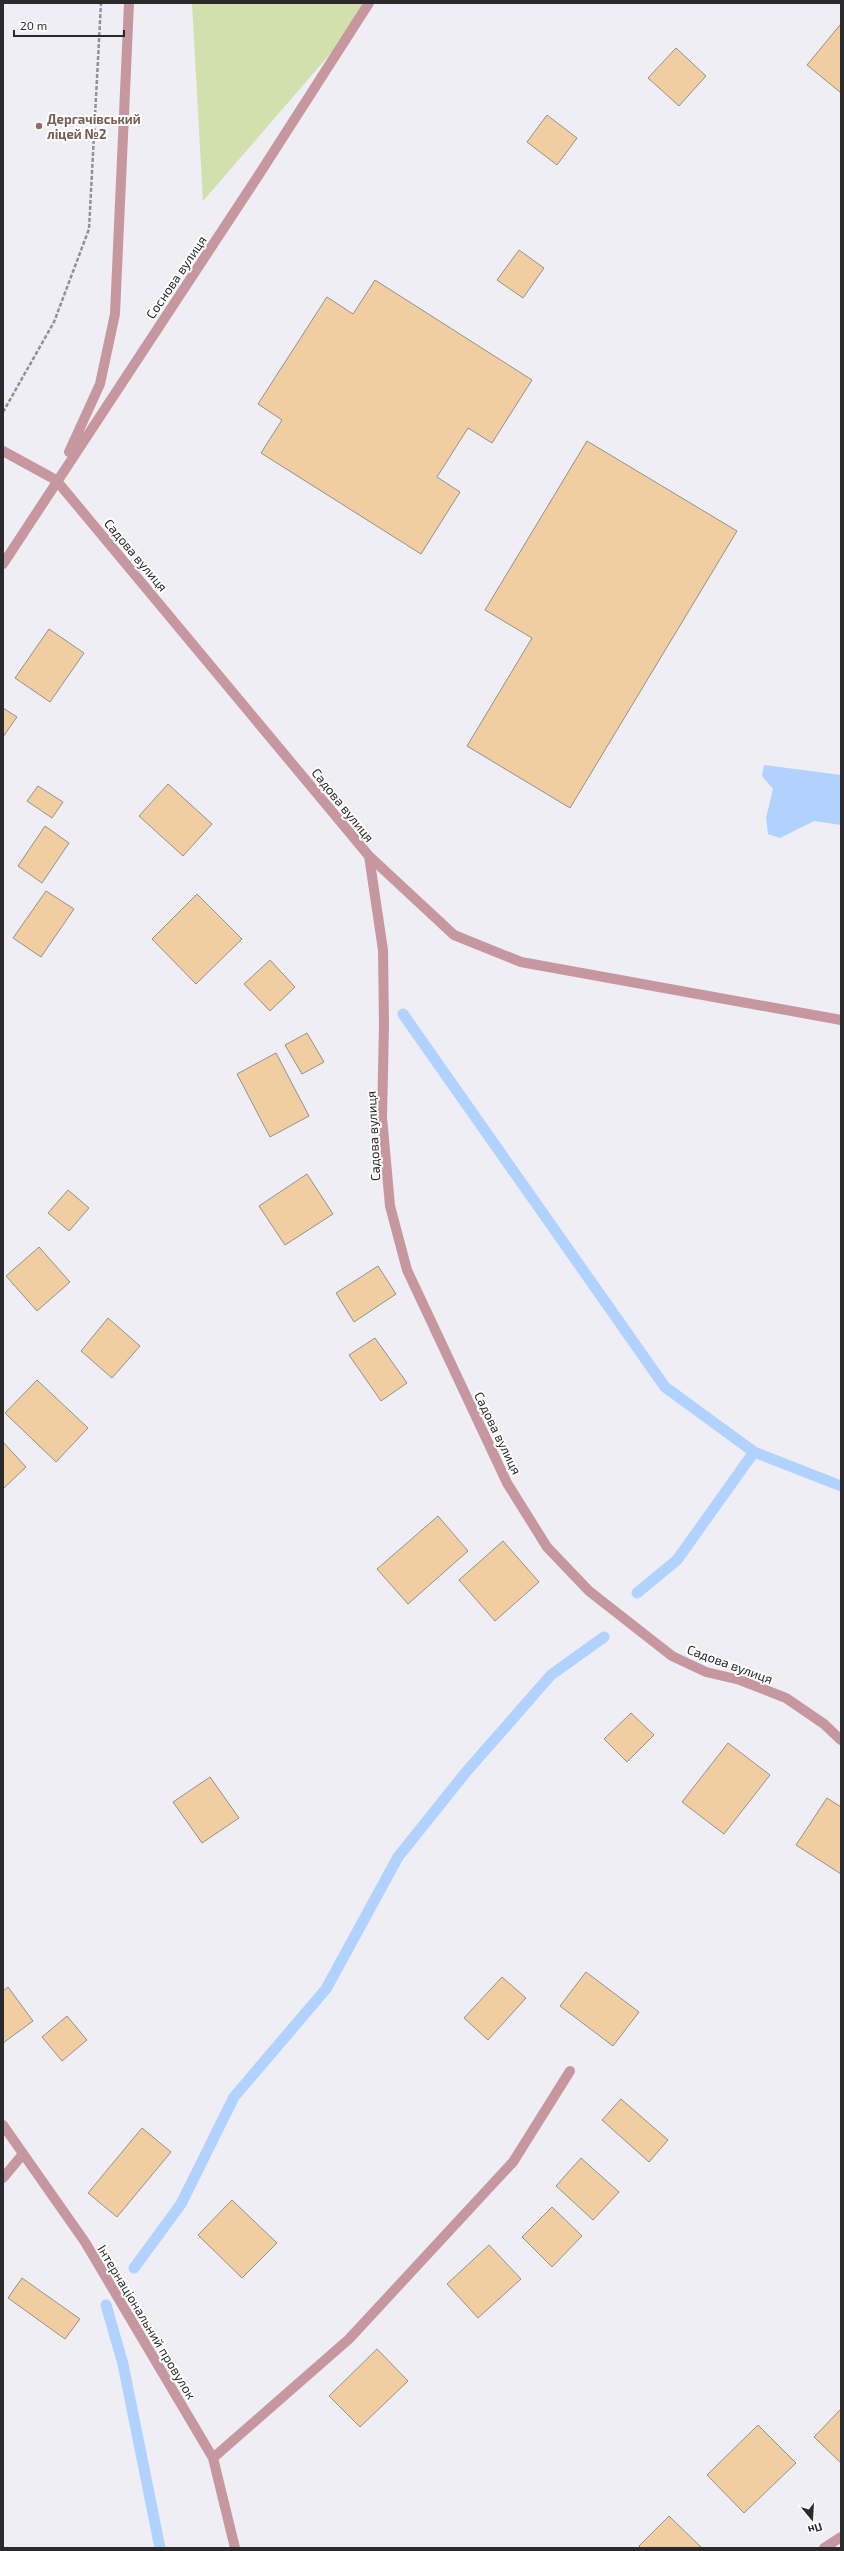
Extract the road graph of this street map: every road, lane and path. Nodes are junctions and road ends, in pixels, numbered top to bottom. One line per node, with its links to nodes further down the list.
1 (101, 3): 4 (path)
2 (129, 3): 7 (street)
3 (369, 3): 7 (street, Соснова вулиця)
4 (5, 405): 5 (path)
5 (3, 412)
6 (3, 451): 7 (street, Садова вулиця)
7 (56, 480): 8 (street, Соснова вулиця); 9 (street, Садова вулиця)
8 (3, 564)
9 (369, 856): 10 (street); 11 (street, Садова вулиця)
10 (841, 1020)
11 (841, 1740)
12 (570, 2071): 16 (street)
13 (3, 2125): 14 (street, Інтернаціональний провулок)
14 (23, 2154): 15 (street); 16 (street, Інтернаціональний провулок)
15 (3, 2178)
16 (213, 2458): 18 (street, Інтернаціональний провулок)
17 (841, 2537): 19 (street)
18 (235, 2548)
19 (824, 2548)

